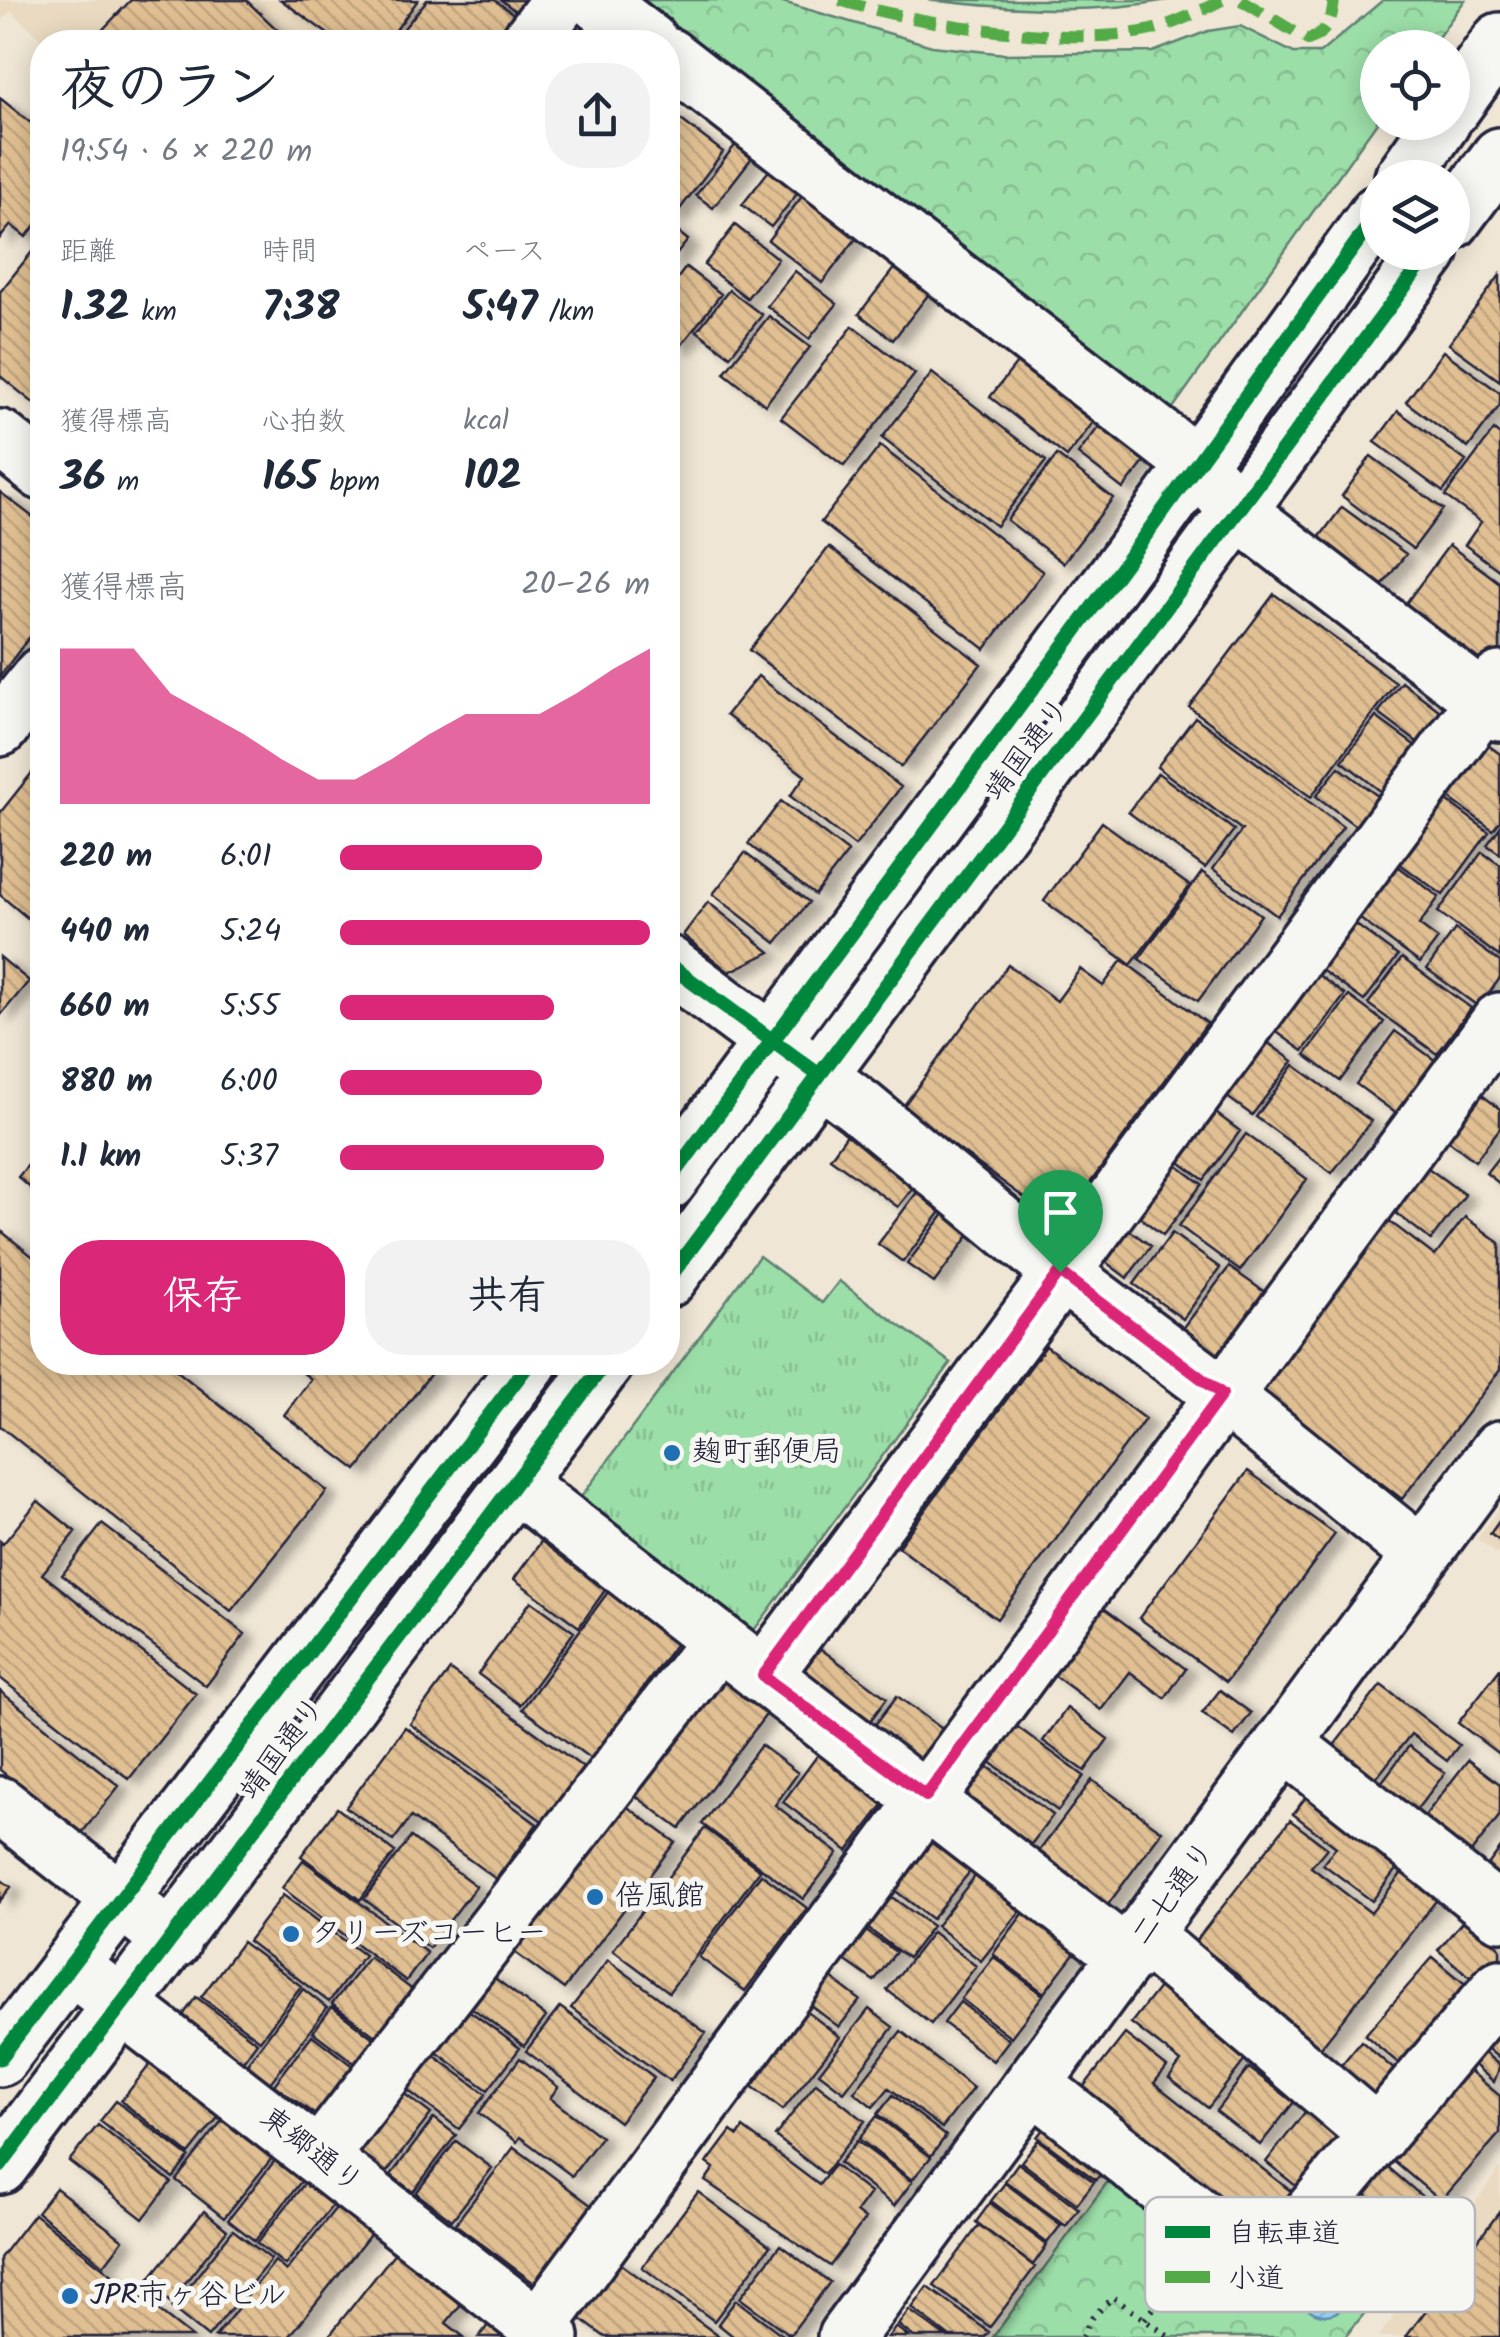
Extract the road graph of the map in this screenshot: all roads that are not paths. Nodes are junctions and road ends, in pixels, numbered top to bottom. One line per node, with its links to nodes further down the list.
1 (561, 0): 3 (street)
2 (595, 0): 4 (street)
3 (537, 30)
4 (634, 30)
5 (1500, 42): 7 (street)
6 (680, 65): 14 (street)
7 (1470, 83)
8 (1500, 156): 9 (street)
9 (1470, 197)
10 (1360, 238): 14 (street, 靖国通り)
11 (1417, 270): 15 (street, 靖国通り)
12 (0, 438): 13 (street)
13 (30, 462)
14 (1197, 465): 15 (street); 21 (street, 靖国通り)
15 (1240, 513): 17 (street); 22 (street, 靖国通り)
16 (30, 691): 18 (street)
17 (1495, 698): 25 (street)
18 (0, 728)
19 (680, 973): 21 (street)
20 (1500, 1021): 28 (street)
21 (774, 1043): 22 (street); 23 (street, 靖国通り)
22 (819, 1074): 24 (street, 靖国通り); 25 (street)
23 (680, 1166)
24 (680, 1263)
25 (1060, 1272): 28 (street); 33 (street)
26 (520, 1375): 37 (street, 靖国通り)
27 (596, 1375): 30 (street, 靖国通り)
28 (1222, 1394): 31 (street); 35 (street)
29 (1500, 1449): 31 (street, 二七通り)
30 (516, 1484): 32 (street); 39 (street, 靖国通り)
31 (1421, 1555): 34 (street, 二七通り)
32 (718, 1642): 33 (street); 47 (street)
33 (763, 1676): 35 (street)
34 (1284, 1743): 38 (street); 40 (street, 二七通り)
35 (926, 1796): 40 (street); 51 (street)
36 (0, 1805): 37 (street)
37 (120, 1901): 39 (street); 41 (street, 靖国通り)
38 (1500, 1912)
39 (173, 1942): 43 (street, 靖国通り)
40 (1136, 1947): 45 (street, 二七通り); 46 (street)
41 (71, 1966): 43 (street, 東郷通り); 44 (street, 靖国通り)
42 (1500, 1988): 46 (street)
43 (123, 2006): 47 (street, 東郷通り); 48 (street, 靖国通り)
44 (0, 2058)
45 (1033, 2084): 49 (street); 52 (street, 二七通り)
46 (1378, 2135): 50 (street)
47 (319, 2158): 51 (street, 東郷通り)
48 (0, 2166)
49 (1176, 2197)
50 (1325, 2197)
51 (545, 2332)
52 (846, 2337)

